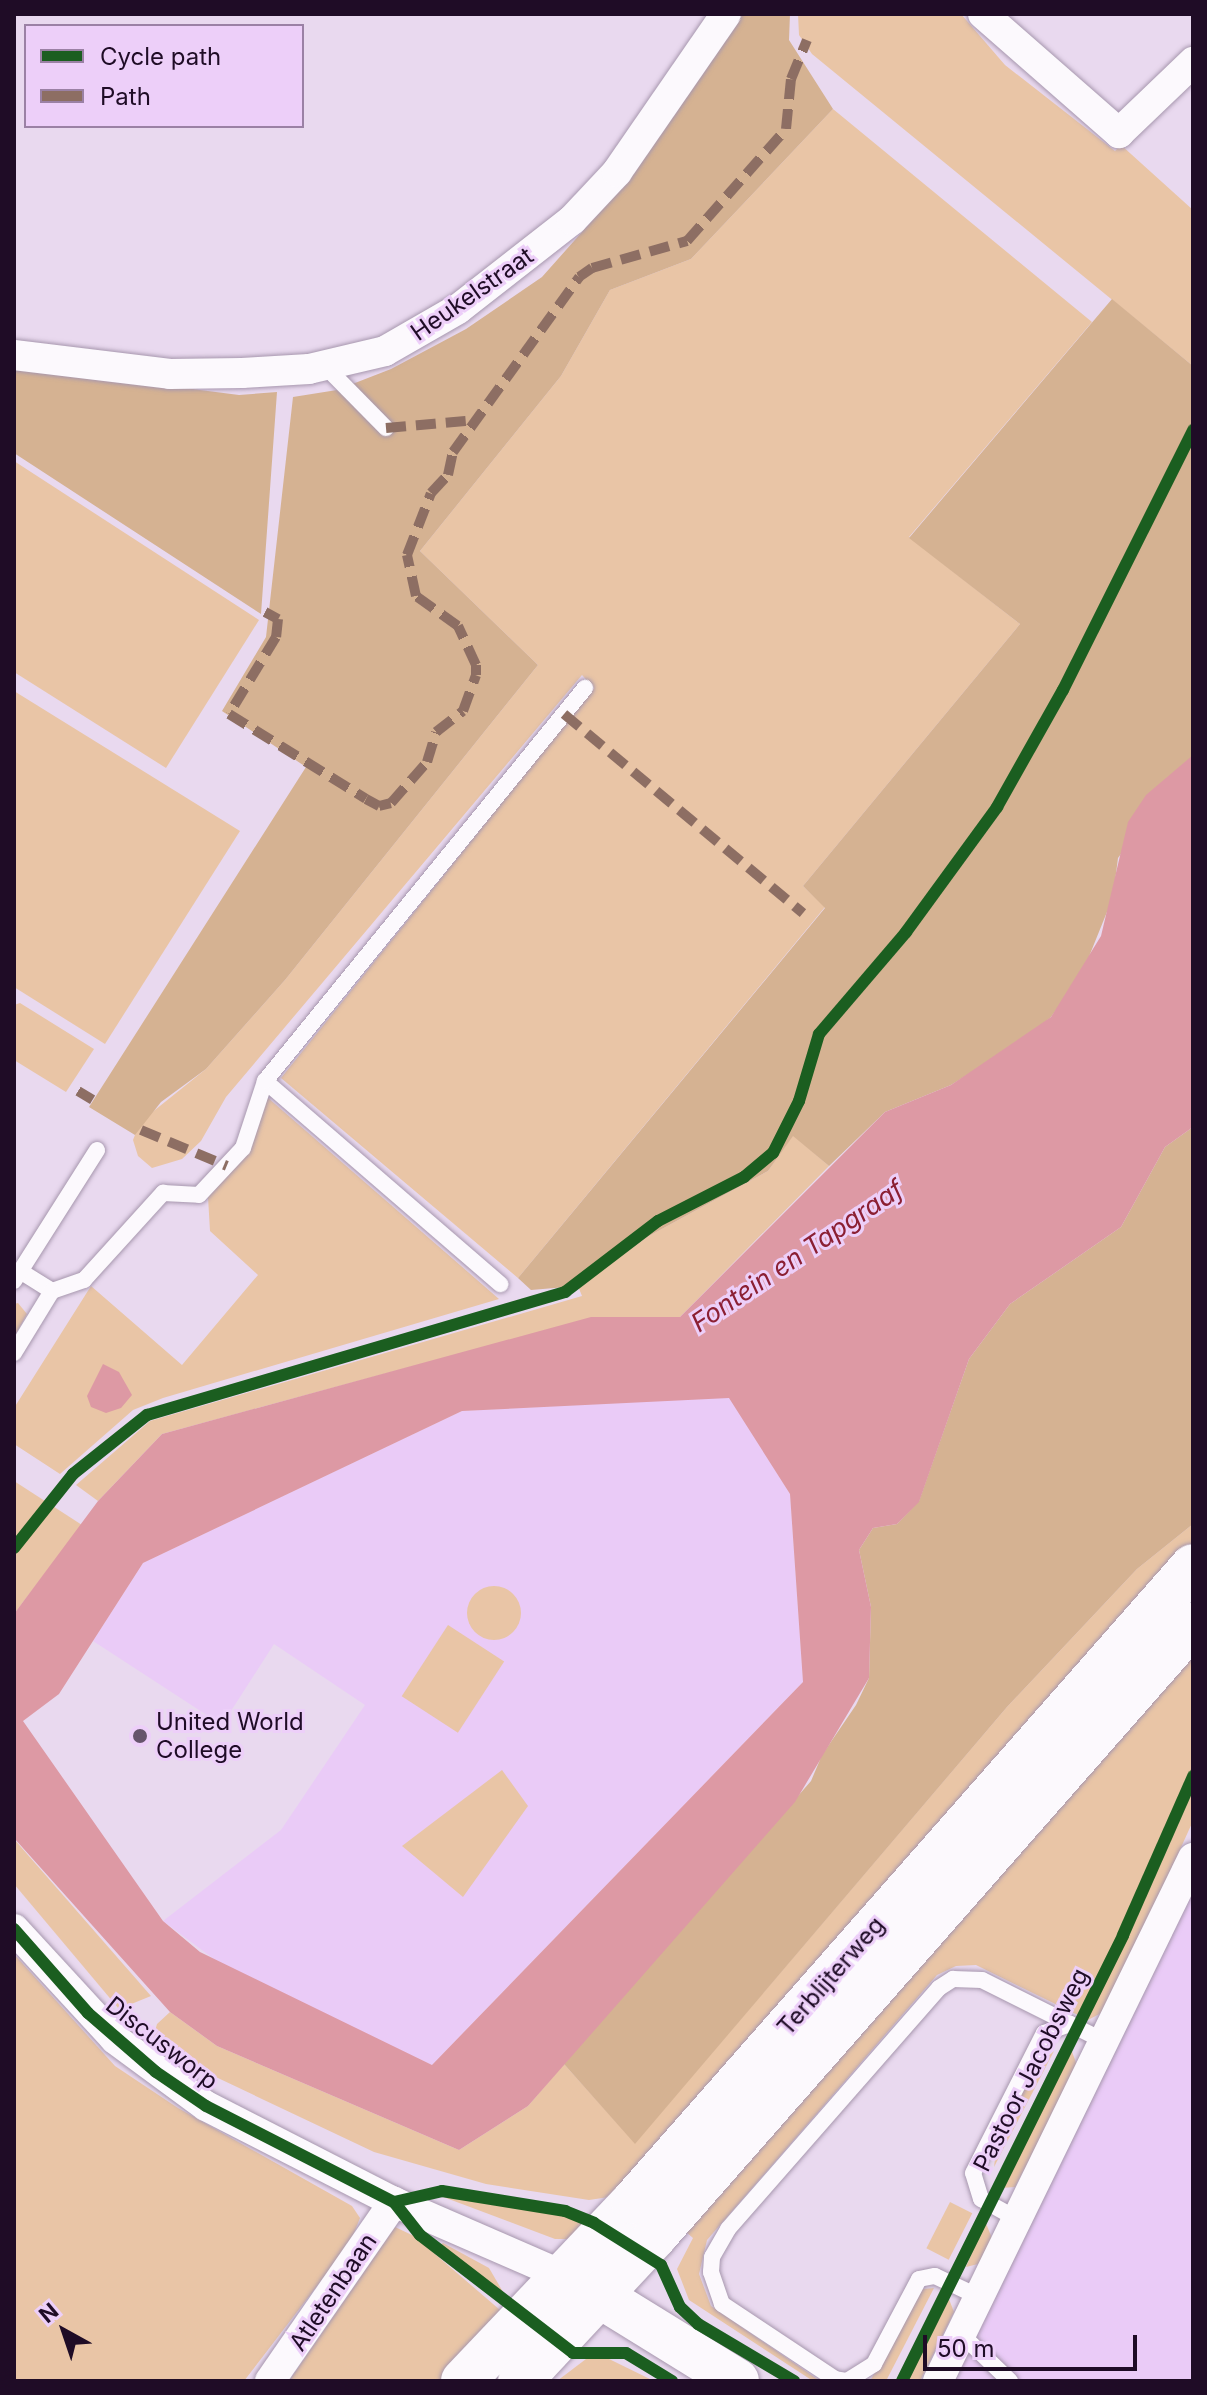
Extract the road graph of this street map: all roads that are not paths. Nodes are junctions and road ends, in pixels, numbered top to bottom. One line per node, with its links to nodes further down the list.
1 (726, 14): 5 (street, Heukelstraat)
2 (983, 14): 3 (street)
3 (1193, 62)
4 (14, 355): 5 (street, Heukelstraat)
5 (325, 366): 6 (lane)
6 (386, 428)
7 (585, 688): 8 (lane)
8 (265, 1081): 11 (lane); 12 (lane)
9 (97, 1150): 10 (lane)
10 (17, 1276): 12 (lane)
11 (500, 1284)
12 (52, 1291): 13 (lane)
13 (14, 1353)
14 (1193, 1566): 22 (main road, Terblijterweg)
15 (1193, 1624): 22 (main road, Terblijterweg)
16 (1193, 1858): 19 (street)
17 (14, 1929): 20 (street, Discusworp)
18 (1070, 2024): 19 (lane); 21 (lane); 29 (lane)
19 (1104, 2041): 21 (street)
20 (394, 2202): 22 (street, Discusworp); 25 (street, Atletenbaan)
21 (1017, 2219): 23 (street)
22 (583, 2286): 26 (main road, Terblijterweg); 27 (main road, Terblijterweg); 28 (main road)
23 (979, 2297): 24 (street); 29 (lane)
24 (961, 2334): 30 (street); 31 (lane)
25 (270, 2381)
26 (463, 2381)
27 (520, 2381)
28 (737, 2381)
29 (846, 2381)
30 (938, 2381)
31 (1010, 2381)

